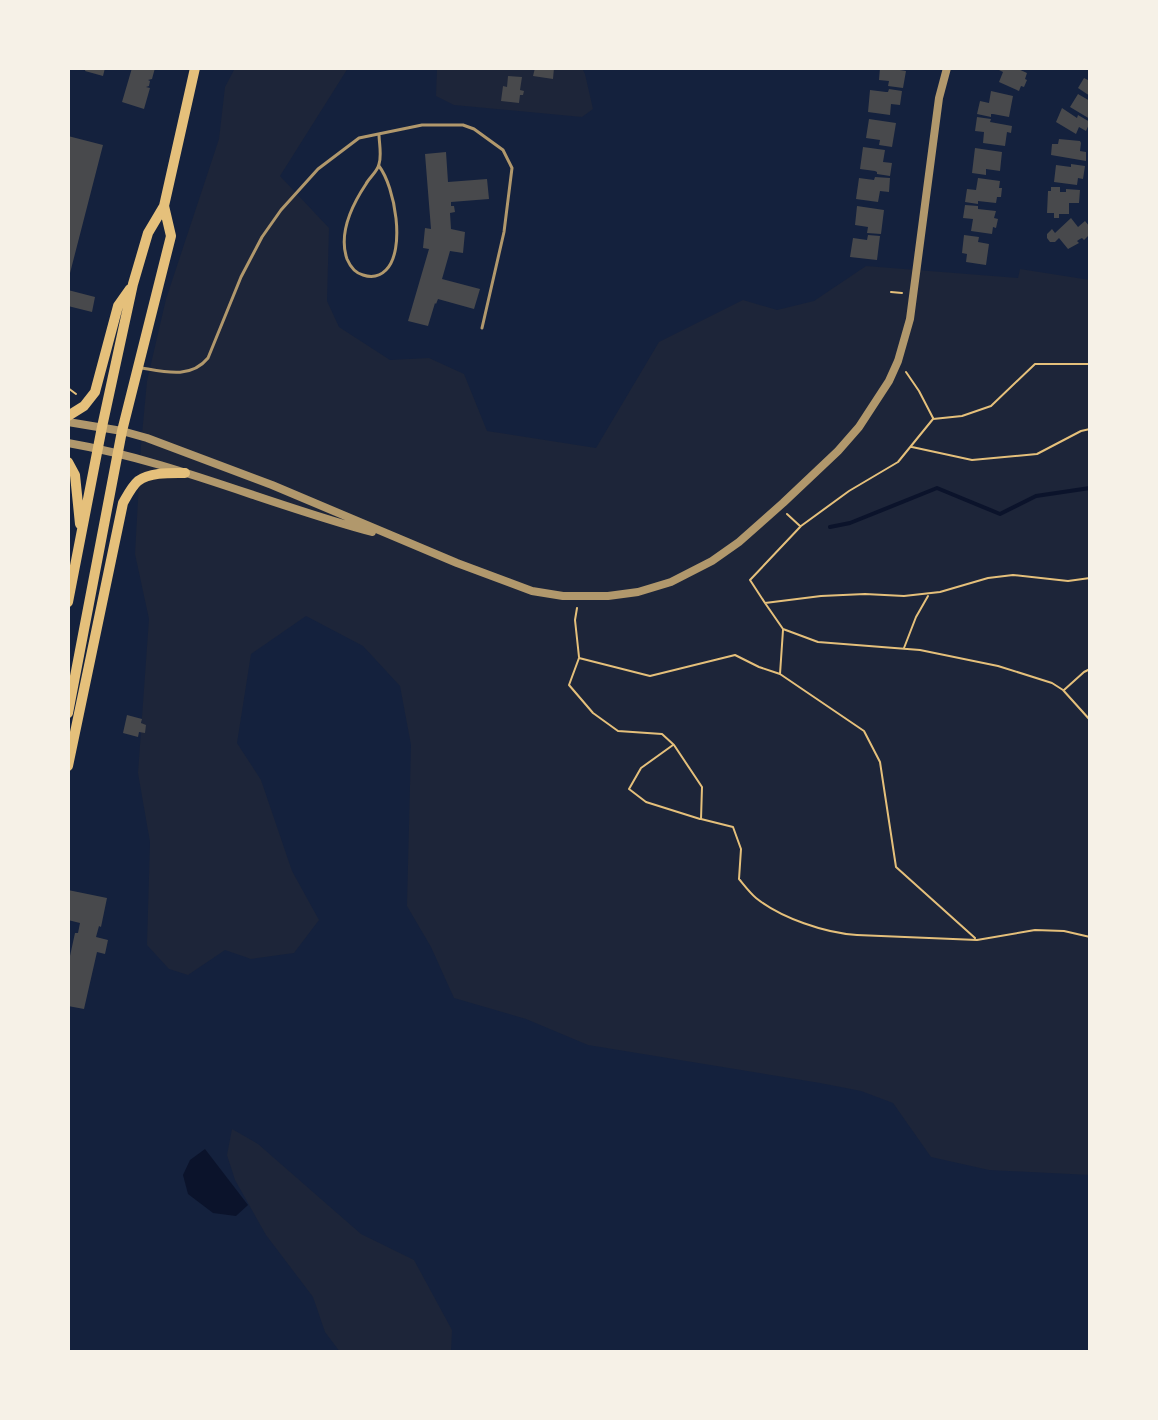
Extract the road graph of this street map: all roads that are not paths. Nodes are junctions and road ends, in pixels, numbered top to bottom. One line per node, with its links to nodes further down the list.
1 (195, 68): 5 (main road)
2 (947, 68): 18 (street)
3 (379, 134): 4 (lane); 7 (lane); 8 (lane)
4 (379, 166): 4 (lane)
5 (164, 206): 6 (main road); 8 (main road)
6 (133, 284): 9 (main road); 10 (main road)
7 (482, 328)
8 (138, 368): 11 (main road)
9 (68, 419): 10 (street)
10 (102, 427): 11 (street); 13 (main road)
11 (122, 431): 14 (main road); 18 (street)
12 (68, 443): 13 (street)
13 (99, 448): 14 (street); 17 (main road)
14 (118, 453): 16 (street); 20 (main road)
15 (68, 462): 17 (main road)
16 (185, 473): 18 (street); 21 (main road)
17 (81, 538): 19 (main road)
18 (396, 538)
19 (68, 602)
20 (68, 713)
21 (68, 766)

